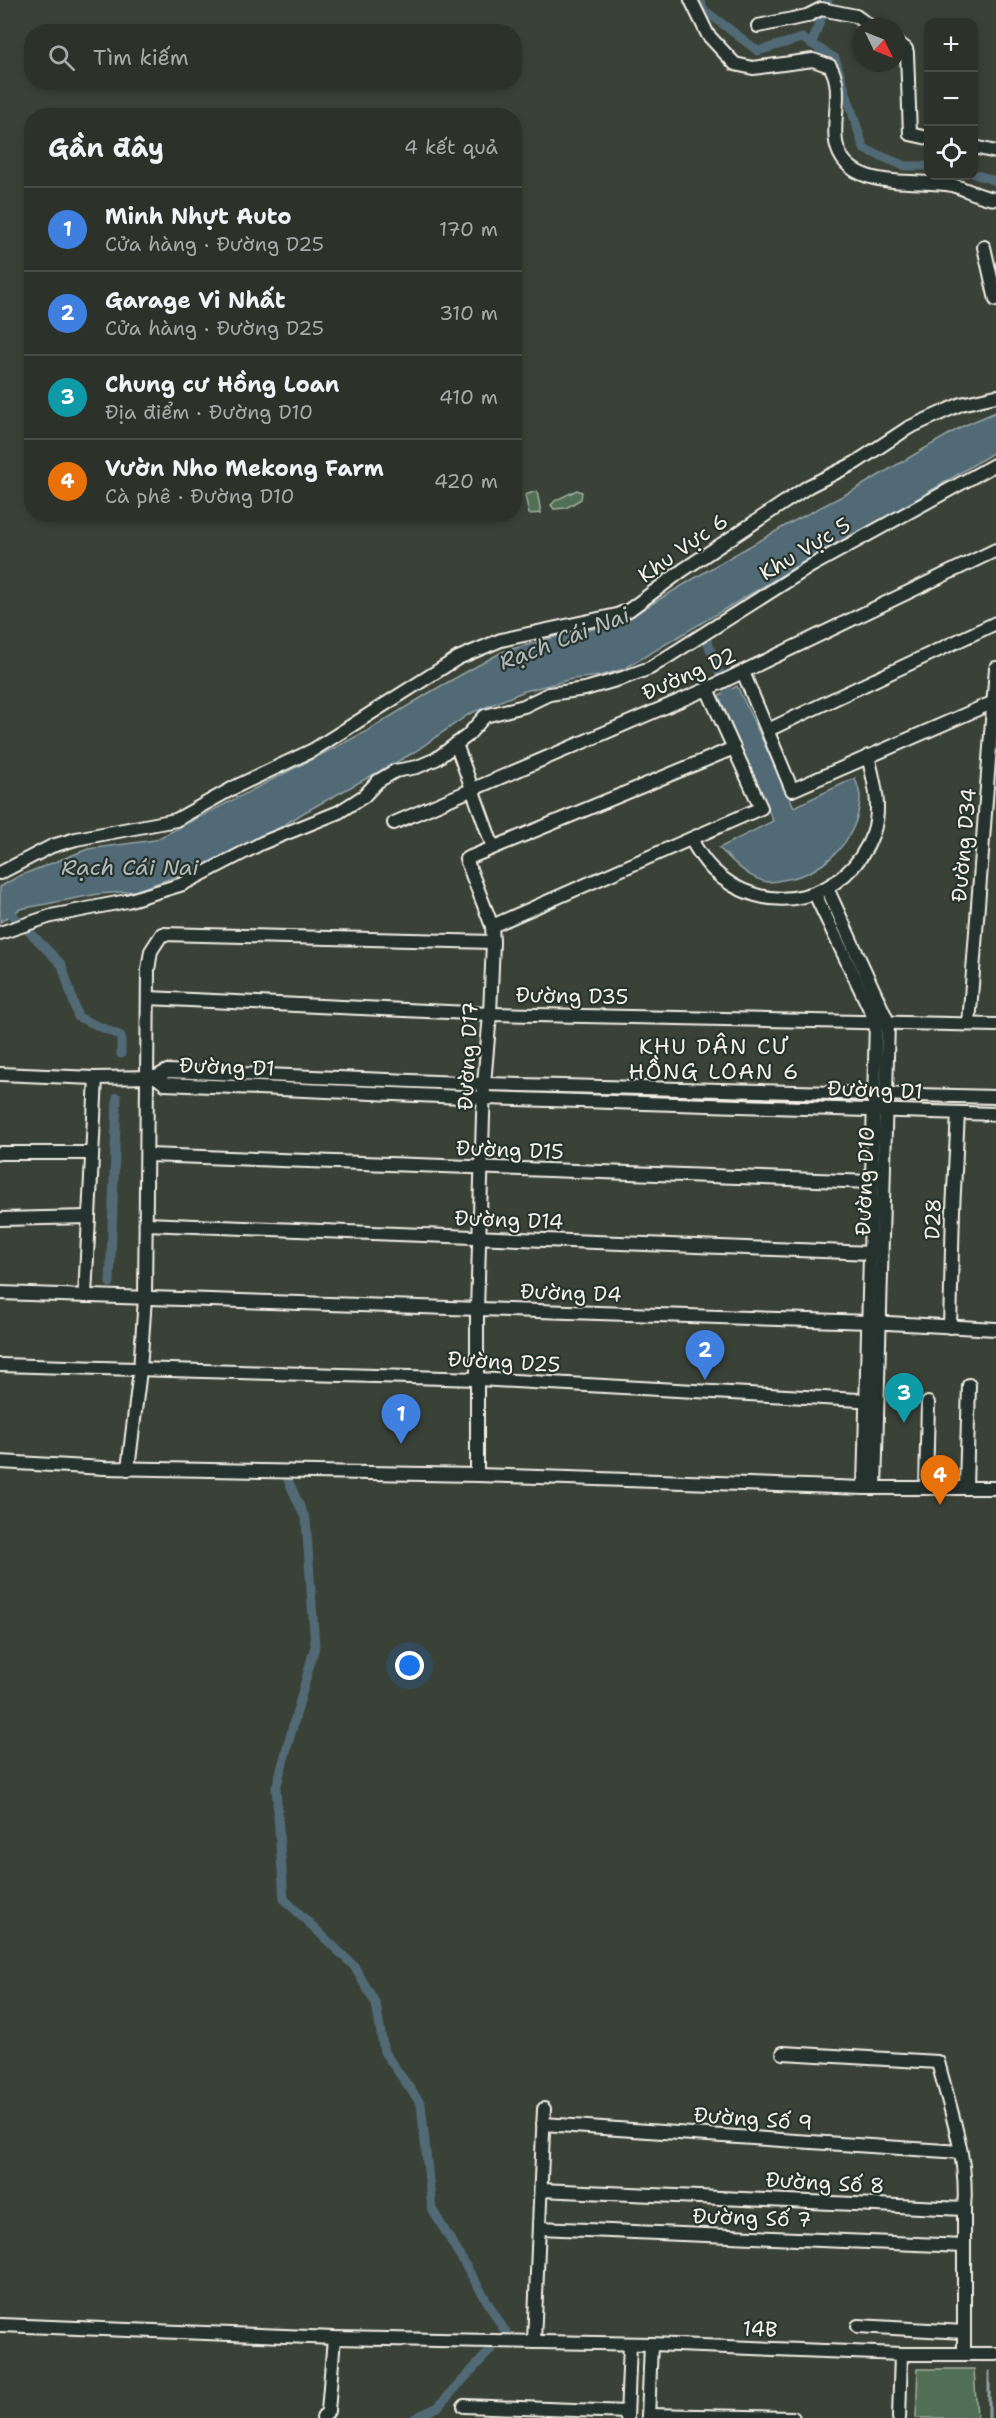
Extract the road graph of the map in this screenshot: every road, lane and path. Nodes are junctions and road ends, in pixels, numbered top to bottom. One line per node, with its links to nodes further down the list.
1 (691, 0): 8 (street)
2 (859, 18): 3 (street)
3 (758, 26)
4 (906, 49): 5 (street)
5 (924, 137)
6 (978, 148): 7 (street)
7 (996, 152)
8 (996, 199)
9 (984, 247): 10 (street)
10 (996, 300)
11 (996, 396): 28 (street, Khu Vực 6)
12 (996, 464): 20 (street, Khu Vực 5)
13 (995, 552): 16 (street, Đường D2)
14 (996, 623): 19 (street)
15 (996, 668): 18 (street, Đường D34)
16 (742, 672): 17 (street, Đường D2); 19 (street)
17 (707, 688): 21 (street); 23 (street, Đường D2)
18 (994, 702): 22 (street); 24 (street, Đường D34)
19 (768, 730): 22 (street)
20 (456, 744): 23 (street); 31 (street, Khu Vực 5)
21 (734, 748): 26 (street); 27 (street)
22 (868, 756): 29 (street)
23 (472, 789): 25 (street, Đường D2); 27 (street)
24 (992, 791): 36 (street, Đường D34)
25 (394, 823)
26 (691, 839): 29 (street); 30 (street)
27 (494, 847): 30 (street, Đường D17)
28 (0, 873)
29 (821, 891): 35 (street, Đường D10)
30 (492, 926): 32 (street, Đường D17)
31 (2, 932)
32 (493, 942): 33 (street); 34 (street, Đường D17)
33 (148, 998): 34 (street, Đường D35); 39 (street)
34 (490, 1014): 35 (street, Đường D35); 41 (street, Đường D17)
35 (882, 1022): 36 (street, Đường D35); 42 (street, Đường D10)
36 (969, 1024): 37 (street, Đường D35)
37 (996, 1025)
38 (0, 1074): 40 (street)
39 (152, 1077): 40 (street); 41 (street, Đường D1); 44 (street, Đường D1); 50 (street)
40 (96, 1078): 49 (street)
41 (484, 1084): 42 (street, Đường D1); 44 (street, Đường D17)
42 (881, 1094): 43 (street, Đường D1); 45 (street, Đường D10)
43 (996, 1097)
44 (485, 1098): 45 (street, Đường D1); 51 (street, Đường D17)
45 (881, 1110): 46 (street, Đường D1); 52 (street, Đường D10); 62 (street, Đường D10)
46 (958, 1113): 47 (street, Đường D1); 63 (street, D28)
47 (996, 1114)
48 (0, 1153): 49 (street)
49 (92, 1153): 53 (street)
50 (148, 1155): 51 (street, Đường D15); 55 (street)
51 (483, 1168): 52 (street, Đường D15); 56 (street, Đường D17)
52 (872, 1182): 57 (street, Đường D10)
53 (89, 1217): 54 (street); 59 (street)
54 (0, 1219)
55 (146, 1224): 56 (street, Đường D14); 60 (street)
56 (480, 1239): 57 (street, Đường D14); 61 (street, Đường D17)
57 (871, 1253): 62 (street, Đường D10)
58 (0, 1293): 59 (street, Đường D4)
59 (85, 1296): 60 (street, Đường D4)
60 (145, 1298): 61 (street, Đường D4); 66 (street)
61 (477, 1310): 62 (street, Đường D4); 67 (street, Đường D17)
62 (874, 1323): 63 (street, Đường D4); 69 (street, Đường D10)
63 (950, 1327): 64 (street, Đường D4)
64 (996, 1329)
65 (0, 1365): 66 (street, Đường D25)
66 (140, 1370): 67 (street, Đường D25); 72 (street)
67 (478, 1379): 69 (street, Đường D25); 73 (street, Đường D17)
68 (969, 1385): 75 (street)
69 (872, 1400): 76 (street, Đường D10)
70 (928, 1403): 74 (street)
71 (0, 1462): 72 (street)
72 (128, 1469): 73 (street)
73 (477, 1475): 76 (street)
74 (926, 1487): 75 (street); 76 (street)
75 (966, 1487): 77 (street)
76 (870, 1488)
77 (996, 1488)
78 (783, 2053): 81 (street)
79 (544, 2109): 80 (street)
80 (543, 2124): 81 (street, Đường Số 9); 82 (street)
81 (960, 2152): 83 (street)
82 (541, 2190): 83 (street, Đường Số 8); 84 (street)
83 (964, 2210): 85 (street)
84 (539, 2228): 85 (street, Đường Số 7); 90 (street)
85 (964, 2246): 88 (street)
86 (0, 2325): 89 (street, 14B)
87 (858, 2326): 88 (street)
88 (964, 2332): 94 (street)
89 (334, 2338): 90 (street, 14B); 99 (street)
90 (529, 2342): 91 (street, 14B)
91 (630, 2344): 92 (street, 14B); 97 (street)
92 (651, 2344): 93 (street, 14B); 98 (street)
93 (901, 2354): 94 (street, 14B); 101 (street)
94 (964, 2354): 95 (street, 14B)
95 (996, 2354)
96 (464, 2406): 97 (street)
97 (627, 2415)
98 (648, 2416): 100 (street)
99 (323, 2418)
100 (793, 2418)
101 (899, 2418)

